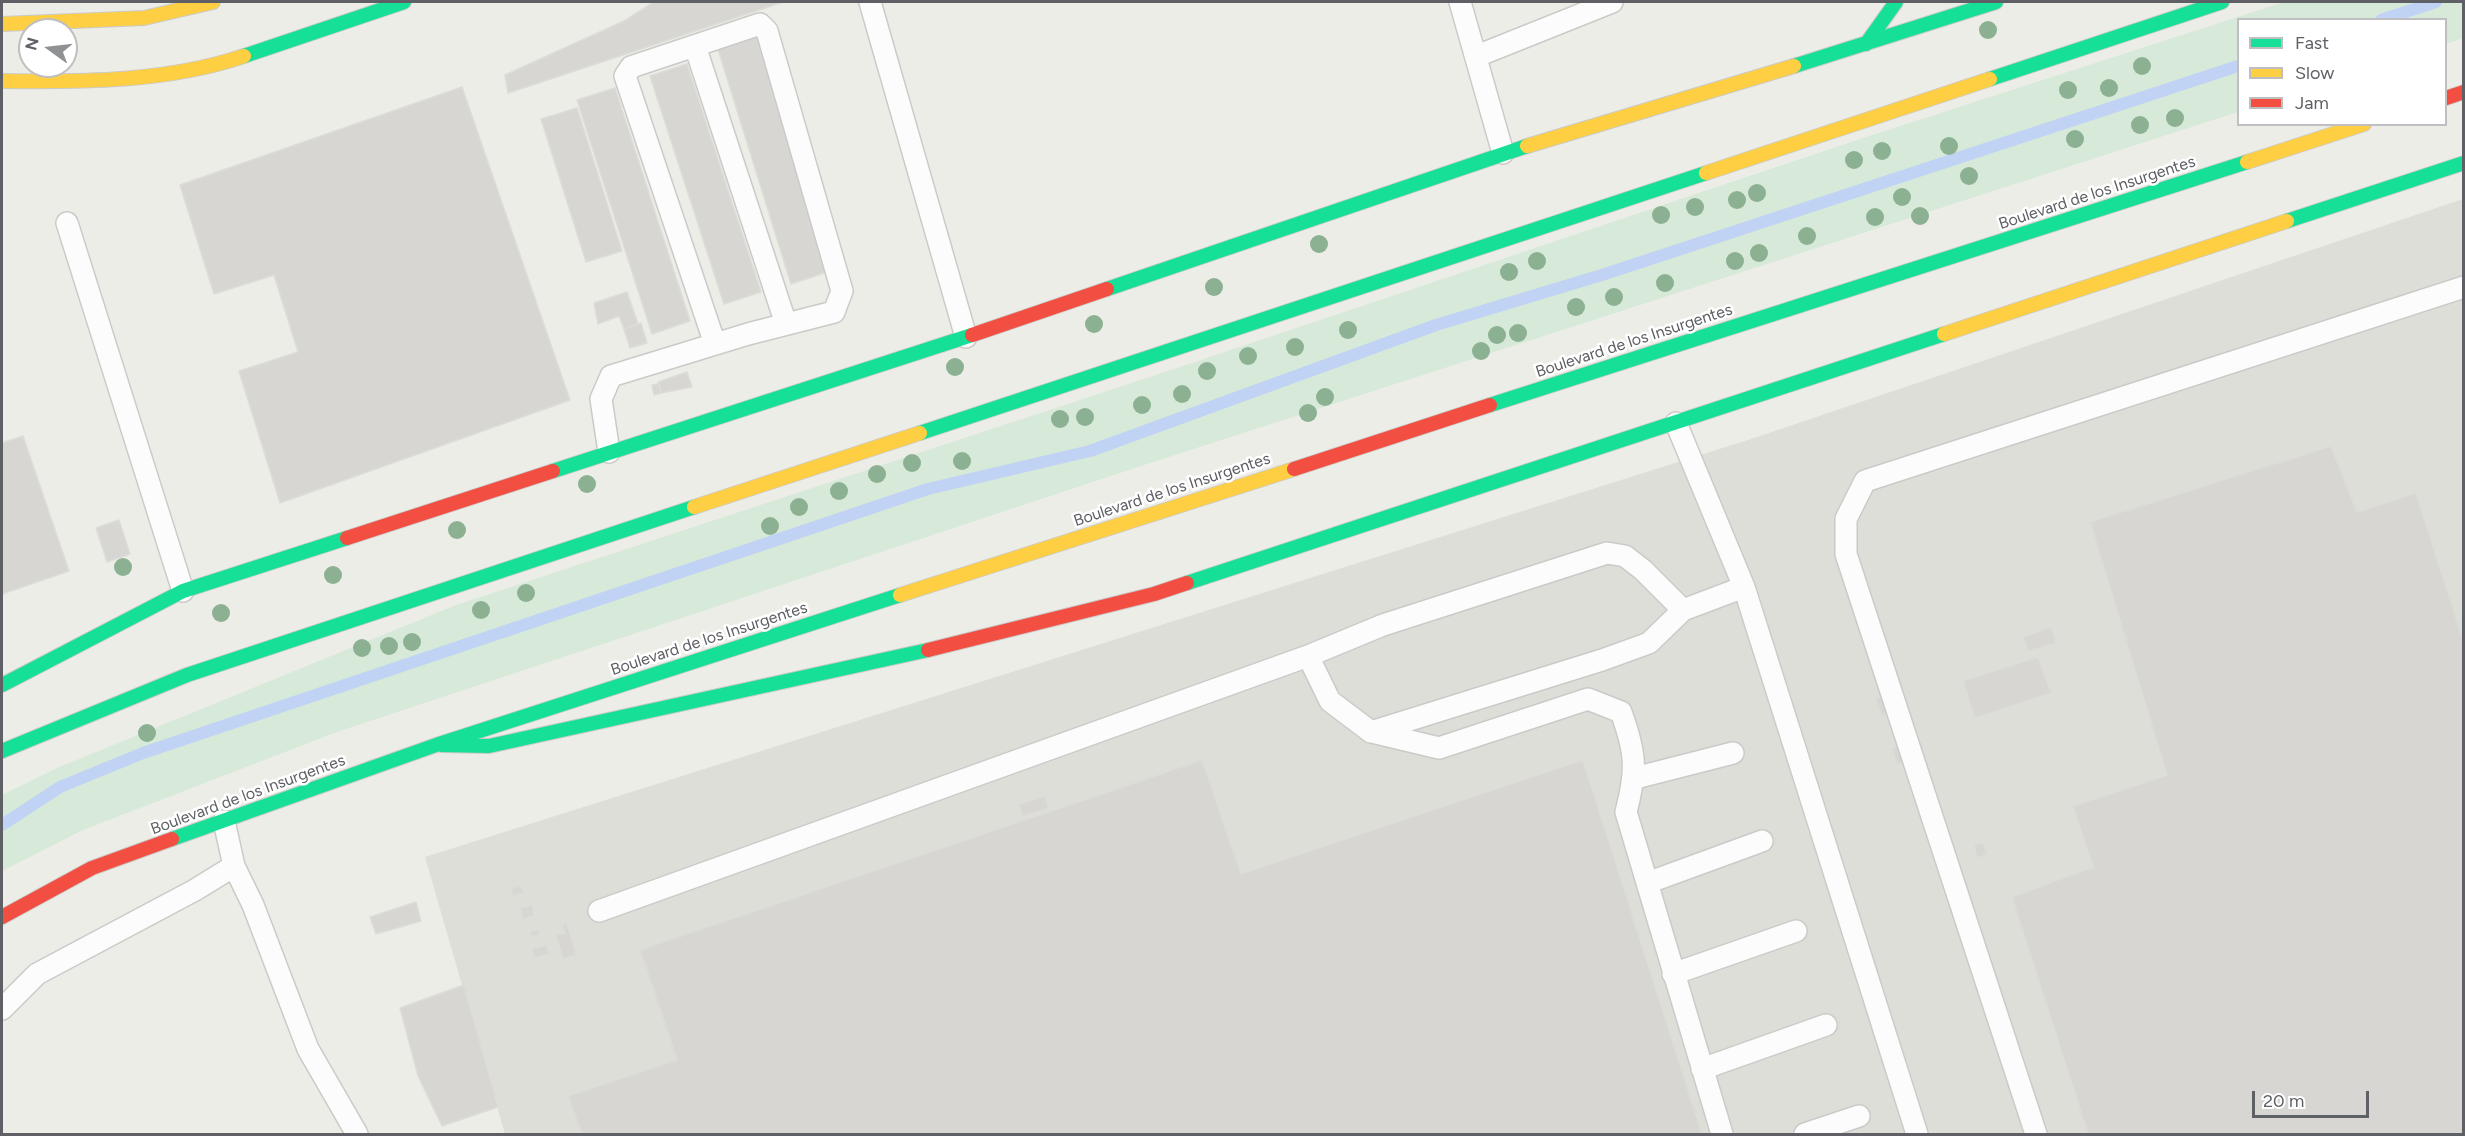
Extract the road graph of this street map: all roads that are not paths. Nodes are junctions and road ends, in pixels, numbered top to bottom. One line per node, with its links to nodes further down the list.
1 (213, 2): 9 (main road)
2 (404, 2): 13 (main road)
3 (870, 2): 22 (lane)
4 (1460, 2): 12 (lane)
5 (1612, 2): 12 (lane)
6 (1896, 2): 10 (main road)
7 (1996, 2): 10 (main road)
8 (2222, 2): 33 (main road)
9 (2, 24)
10 (1866, 44): 17 (main road)
11 (694, 46): 21 (lane); 21 (lane); 23 (lane)
12 (1477, 56): 17 (lane)
13 (2, 81)
14 (2463, 92): 15 (main road)
15 (2447, 97)
16 (2358, 126): 32 (main road, Boulevard de los Insurgentes)
17 (1503, 153): 22 (main road)
18 (2463, 163): 24 (main road)
19 (67, 223): 27 (lane)
20 (2463, 287): 52 (lane)
21 (786, 324): 23 (lane)
22 (966, 337): 25 (main road)
23 (715, 344): 25 (lane)
24 (1676, 423): 26 (lane); 32 (main road)
25 (609, 452): 27 (main road)
26 (1744, 587): 28 (lane); 51 (lane)
27 (183, 591): 30 (main road)
28 (1683, 610): 29 (lane); 31 (lane)
29 (1308, 656): 31 (lane); 40 (lane)
30 (2, 685)
31 (1371, 732): 35 (lane)
32 (436, 745): 36 (main road, Boulevard de los Insurgentes)
33 (2, 751)
34 (1733, 753): 35 (lane)
35 (1635, 778): 39 (lane)
36 (224, 821): 38 (lane); 41 (main road, Boulevard de los Insurgentes)
37 (1762, 841): 39 (lane)
38 (234, 866): 44 (lane); 48 (lane)
39 (1647, 883): 43 (lane)
40 (599, 911)
41 (2, 917)
42 (1796, 931): 43 (lane)
43 (1674, 974): 46 (lane)
44 (2, 1009)
45 (1826, 1025): 46 (lane)
46 (1702, 1069): 49 (lane)
47 (1859, 1116): 50 (lane)
48 (357, 1134)
49 (1722, 1134)
50 (1805, 1134)
51 (1917, 1134)
52 (2036, 1134)

